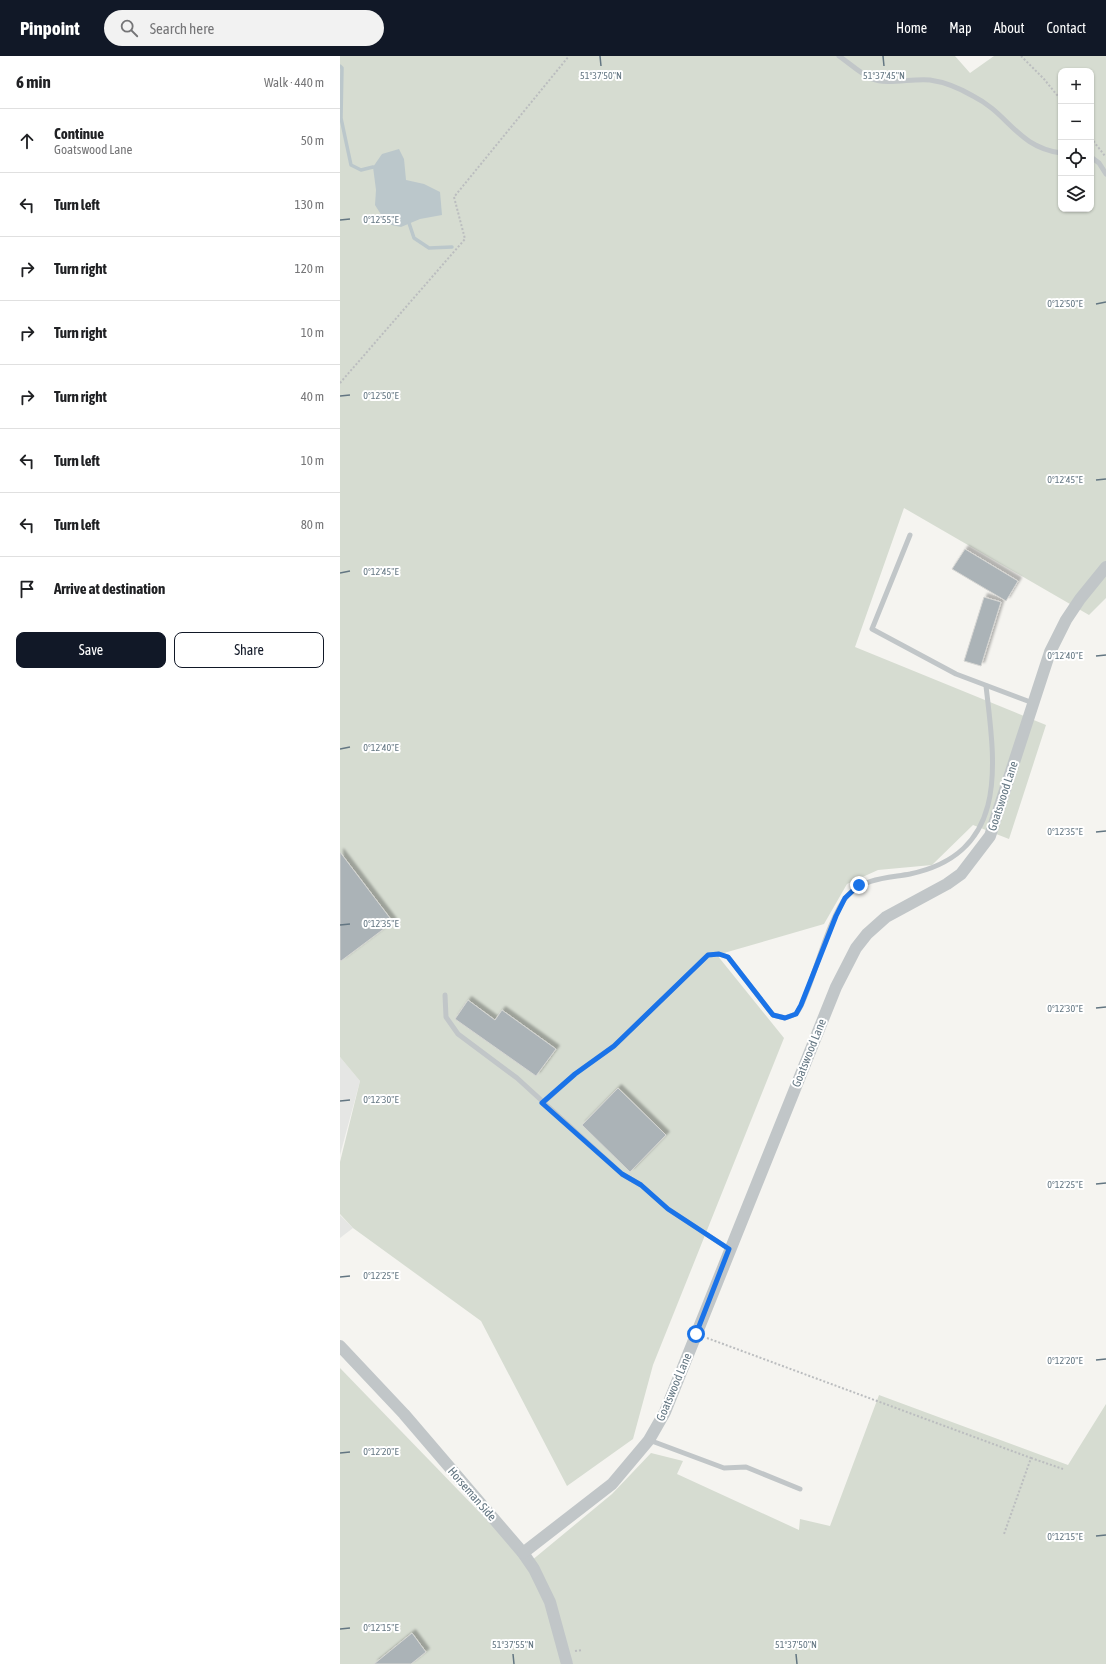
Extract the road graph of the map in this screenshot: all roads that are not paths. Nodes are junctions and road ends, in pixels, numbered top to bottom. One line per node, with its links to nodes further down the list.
1 (840, 56): 2 (lane)
2 (1058, 153)
3 (1094, 160): 4 (lane)
4 (1106, 174)
5 (910, 535): 7 (lane)
6 (1106, 567): 8 (street, Goatswood Lane)
7 (986, 686): 8 (lane); 10 (lane)
8 (1032, 703): 11 (street, Goatswood Lane)
9 (445, 995): 10 (lane)
10 (542, 1103): 11 (lane)
11 (729, 1249): 13 (street, Goatswood Lane)
12 (340, 1346): 15 (street, Horseman Side)
13 (649, 1440): 14 (lane); 15 (street, Goatswood Lane)
14 (800, 1489)
15 (523, 1553): 16 (street, Horseman Side)
16 (567, 1664)

